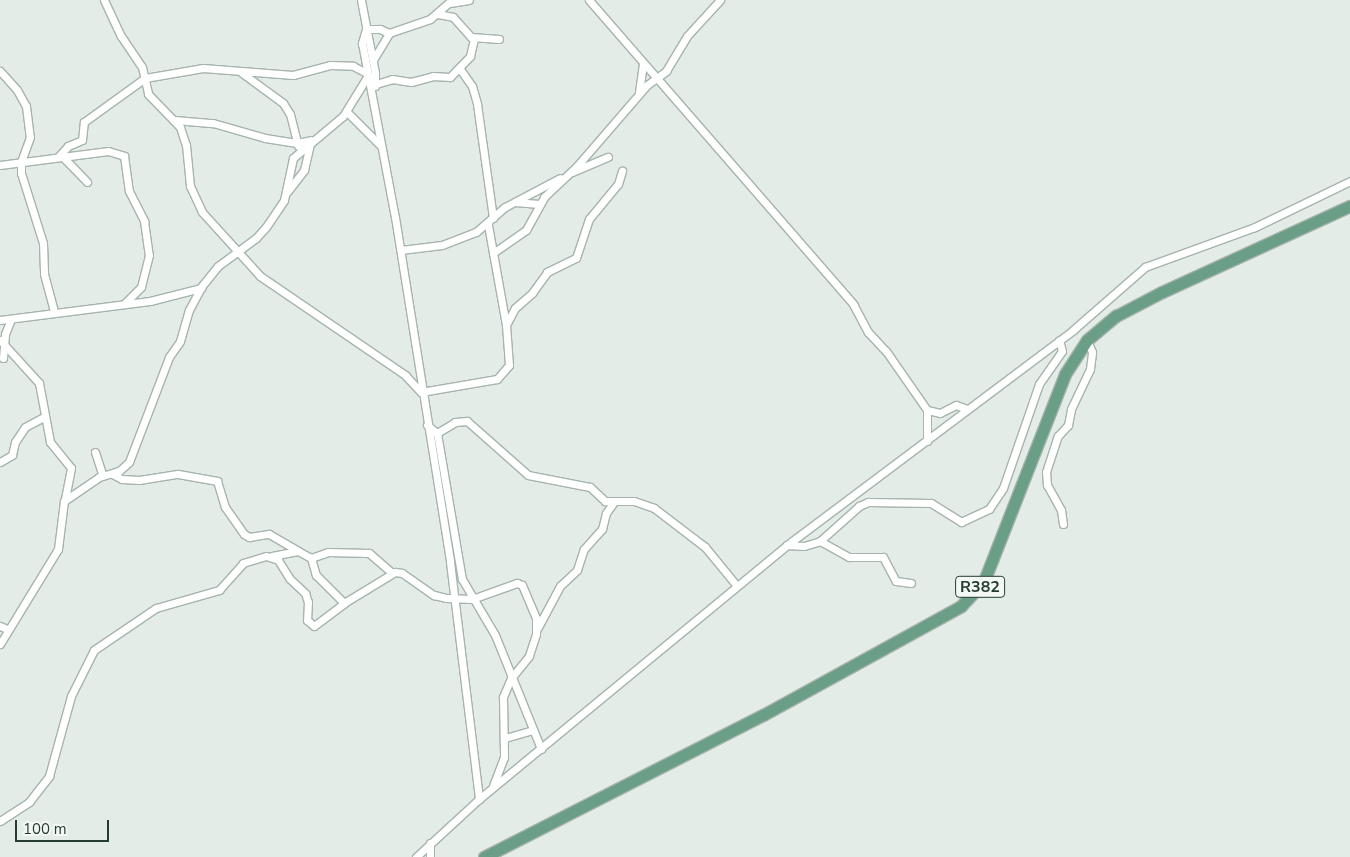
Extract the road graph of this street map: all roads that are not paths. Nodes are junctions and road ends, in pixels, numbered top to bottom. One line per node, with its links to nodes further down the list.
1 (104, 0): 19 (street)
2 (361, 0): 8 (street)
3 (470, 0): 6 (street)
4 (589, 0): 13 (street)
5 (720, 0): 20 (street)
6 (451, 2): 7 (street)
7 (438, 14): 9 (street); 10 (street)
8 (366, 29): 9 (street); 12 (street)
9 (389, 34): 12 (street)
10 (474, 38): 11 (street); 15 (street)
11 (498, 39)
12 (369, 60): 14 (street); 18 (street); 21 (street)
13 (643, 63): 20 (street); 22 (street)
14 (353, 66): 17 (street); 18 (street)
15 (460, 69): 21 (street); 41 (street)
16 (0, 71): 31 (street)
17 (242, 73): 19 (street); 27 (street)
18 (367, 75): 21 (street); 23 (street)
19 (145, 78): 24 (street); 29 (street)
20 (658, 78): 22 (street); 60 (street)
21 (373, 87): 28 (street)
22 (639, 95): 34 (street)
23 (347, 112): 25 (street); 28 (street)
24 (175, 120): 27 (street); 44 (street)
25 (319, 138): 26 (street); 27 (street)
26 (310, 144): 27 (street); 37 (street)
27 (299, 146): 37 (street)
28 (381, 146): 43 (street)
29 (60, 157): 31 (street); 36 (street); 47 (street)
30 (608, 157): 34 (street)
31 (21, 162): 32 (street); 48 (street)
32 (0, 165)
33 (622, 171): 51 (street)
34 (570, 173): 38 (street); 39 (street)
35 (1350, 181): 53 (street)
36 (87, 182)
37 (286, 193): 44 (street)
38 (514, 202): 39 (street); 41 (street)
39 (539, 204): 45 (street)
40 (1350, 206): 54 (main road, R382)
41 (493, 218): 42 (street)
42 (488, 225): 43 (street); 45 (street)
43 (401, 250): 58 (street)
44 (238, 251): 46 (street); 58 (street)
45 (494, 253): 51 (street)
46 (201, 288): 47 (street); 67 (street)
47 (125, 304): 48 (street)
48 (54, 312): 49 (street)
49 (11, 319): 50 (street); 55 (street)
50 (0, 320)
51 (506, 325): 58 (street)
52 (0, 340): 55 (street)
53 (1059, 340): 59 (street); 72 (street)
54 (1087, 340): 71 (street); 96 (main road, R382)
55 (6, 348): 56 (street); 57 (street)
56 (14, 358): 57 (street); 61 (street)
57 (2, 359)
58 (421, 392): 62 (street)
59 (966, 409): 60 (street); 64 (street)
60 (927, 410): 64 (street)
61 (44, 417): 66 (street); 69 (street)
62 (426, 425): 63 (street); 80 (street)
63 (437, 433): 70 (street); 81 (street)
64 (926, 441): 73 (street)
65 (95, 452): 68 (street)
66 (0, 462)
67 (112, 474): 68 (street); 74 (street)
68 (103, 476): 69 (street)
69 (64, 501): 83 (street)
70 (614, 502): 79 (street); 84 (street)
71 (1064, 524)
72 (820, 540): 73 (street); 78 (street)
73 (787, 545): 79 (street)
74 (298, 551): 75 (street); 76 (street)
75 (272, 556): 82 (street); 92 (street)
76 (311, 558): 77 (street); 82 (street)
77 (392, 573): 80 (street); 82 (street)
78 (911, 583)
79 (737, 586): 89 (street)
80 (454, 599): 81 (street); 91 (street)
81 (472, 599): 84 (street); 86 (street)
82 (344, 603)
83 (4, 628): 85 (street)
84 (537, 629): 86 (street)
85 (0, 644)
86 (511, 678): 87 (street); 88 (street)
87 (533, 730): 88 (street); 89 (street)
88 (505, 738): 90 (street)
89 (541, 749): 90 (street)
90 (490, 790): 91 (street)
91 (479, 799): 93 (street)
92 (0, 821)
93 (430, 843): 94 (street); 95 (street)
94 (416, 857)
95 (430, 857)
96 (484, 857)

